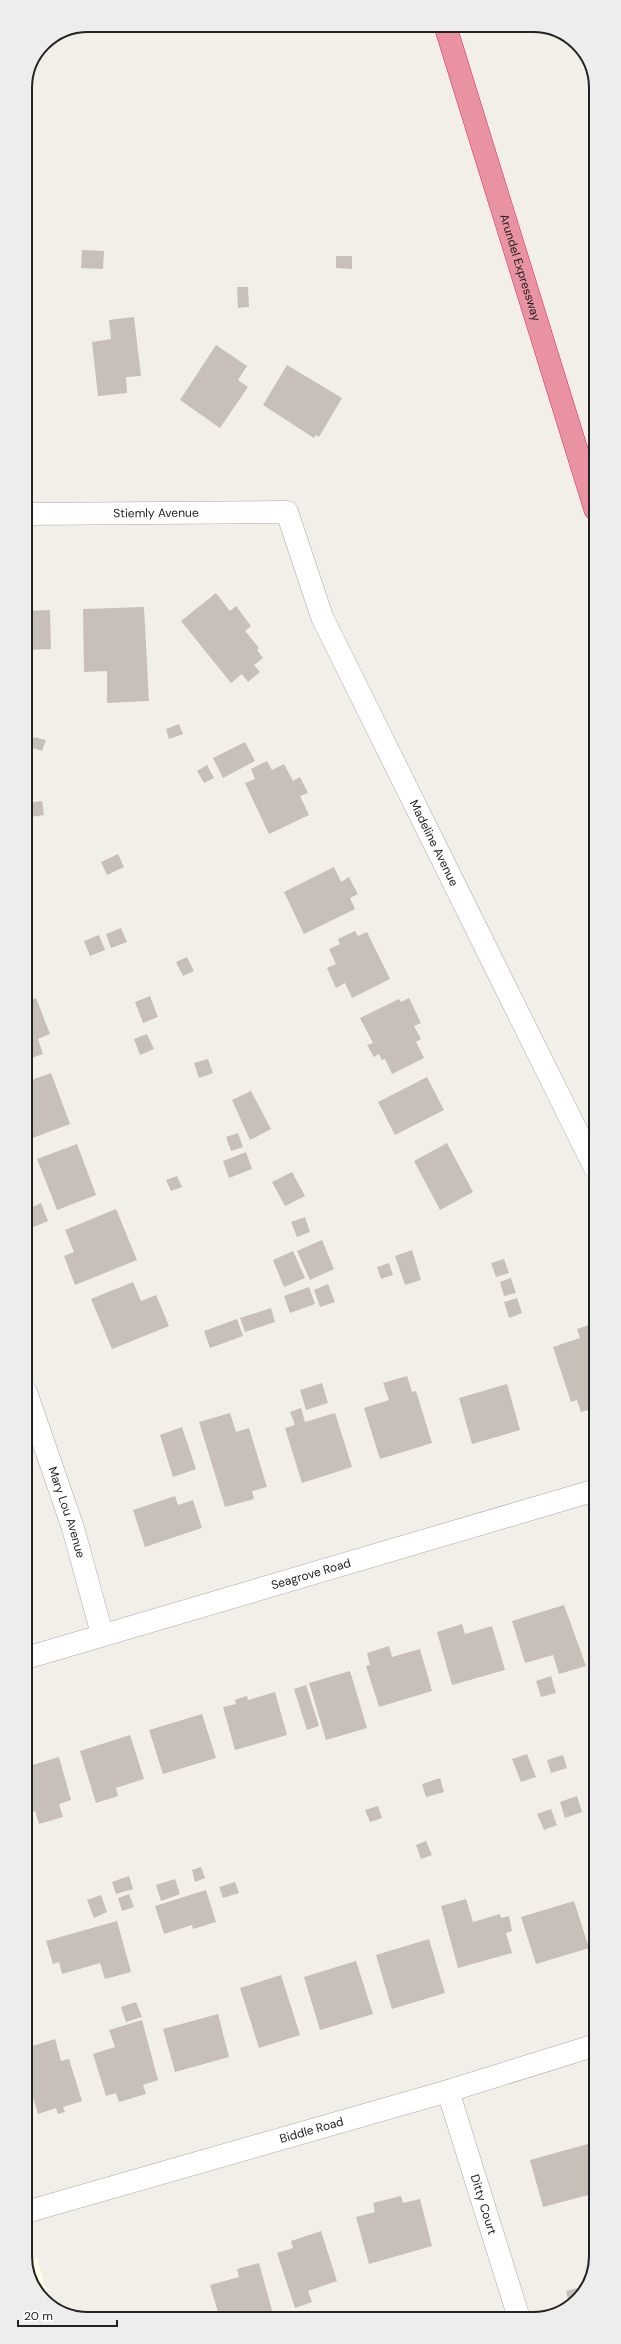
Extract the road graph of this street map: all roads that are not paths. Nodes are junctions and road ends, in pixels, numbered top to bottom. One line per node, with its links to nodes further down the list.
1 (447, 32): 2 (highway, Arundel Expressway)
2 (589, 490)
3 (287, 512): 4 (street, Stiemly Avenue); 5 (street, Madeline Avenue)
4 (32, 514)
5 (589, 1156)
6 (32, 1409): 8 (street, Mary Lou Avenue)
7 (589, 1492): 8 (street, Seagrove Road)
8 (102, 1634): 9 (street, Seagrove Road)
9 (32, 1656)
10 (589, 2047): 11 (street, Biddle Road)
11 (448, 2091): 12 (street, Biddle Road); 13 (street, Ditty Court)
12 (32, 2210)
13 (517, 2312)

